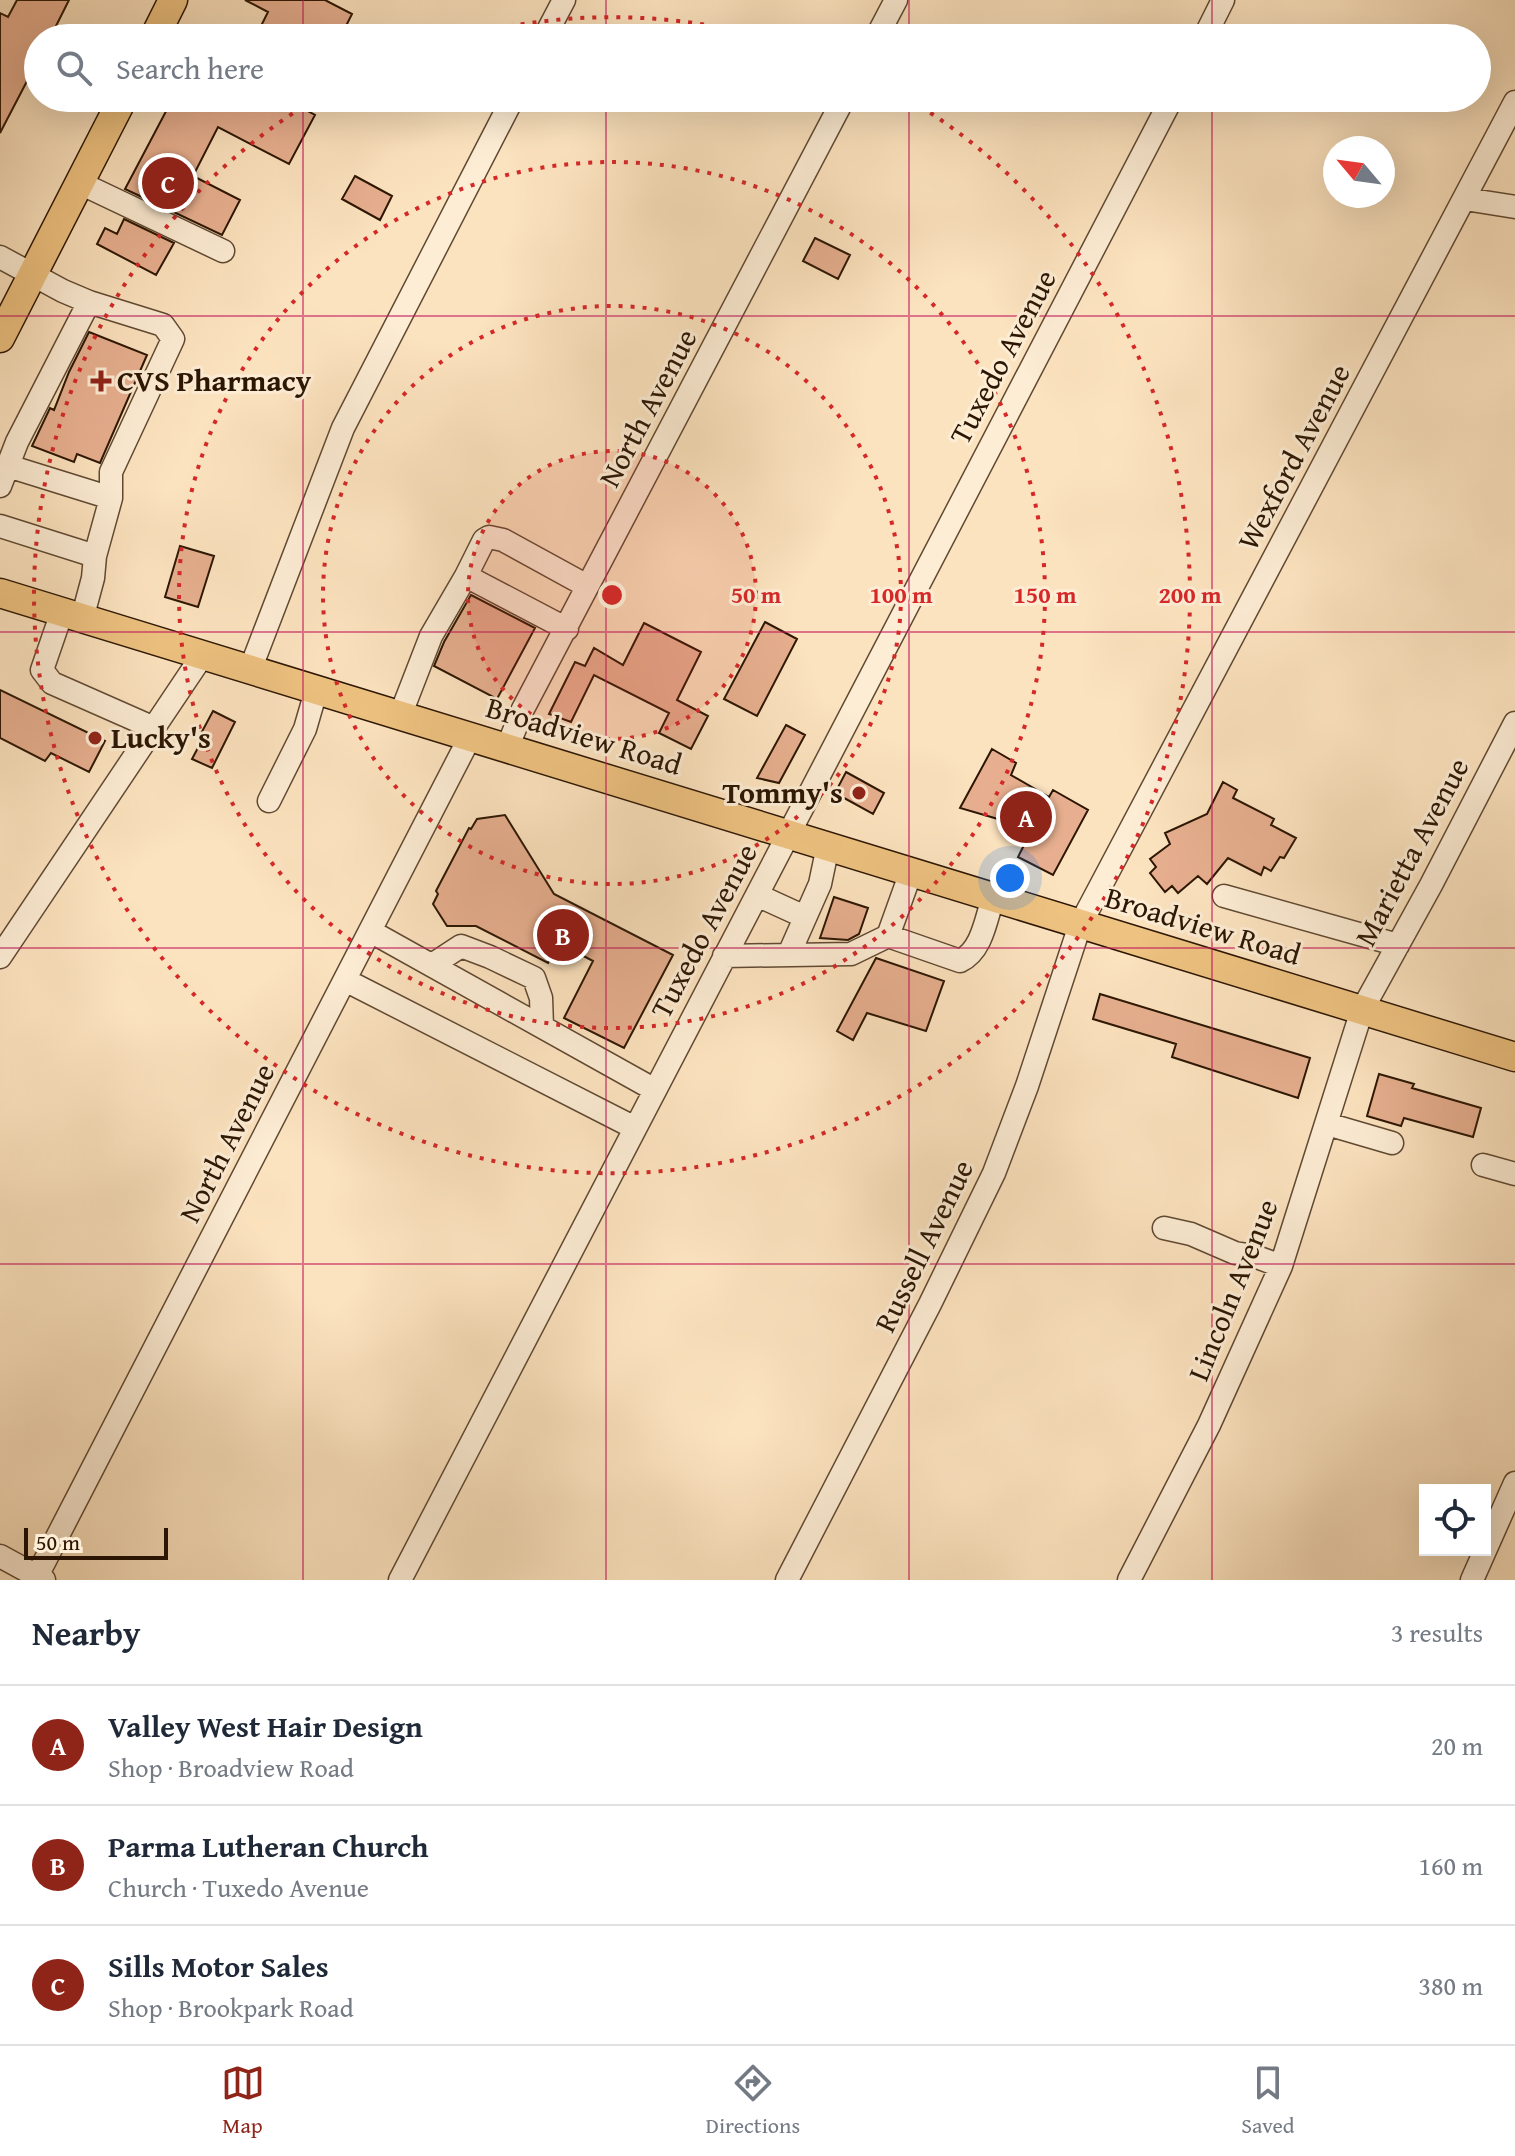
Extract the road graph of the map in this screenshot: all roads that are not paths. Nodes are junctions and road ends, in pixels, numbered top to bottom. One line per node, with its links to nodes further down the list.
1 (173, 0): 5 (main road)
2 (564, 0): 6 (street)
3 (896, 0): 7 (street)
4 (1223, 0): 8 (street)
5 (161, 24)
6 (551, 24)
7 (883, 24)
8 (1211, 24)
9 (1515, 102): 15 (street, Wexford Avenue)
10 (116, 112): 14 (main road)
11 (506, 112): 34 (street)
12 (837, 112): 29 (street, North Avenue)
13 (1165, 112): 42 (street, Tuxedo Avenue)
14 (80, 183): 17 (street); 19 (main road)
15 (1465, 199): 16 (street); 49 (street, Wexford Avenue)
16 (1515, 207)
17 (223, 251)
18 (0, 257): 19 (street)
19 (32, 275): 20 (street); 21 (main road)
20 (89, 302): 22 (street); 24 (street)
21 (0, 338)
22 (173, 339): 23 (street); 23 (street)
23 (126, 441): 25 (street)
24 (4, 476): 25 (street)
25 (111, 498): 27 (street)
26 (0, 526): 27 (street)
27 (95, 556): 31 (street)
28 (466, 576): 29 (street); 32 (street); 36 (street)
29 (587, 586): 32 (street, North Avenue)
30 (0, 593): 31 (main road, Broadview Road)
31 (72, 615): 33 (main road, Broadview Road); 38 (street)
32 (567, 629): 40 (street, North Avenue)
33 (202, 656): 34 (main road, Broadview Road); 38 (street)
34 (250, 670): 35 (main road, Broadview Road)
35 (316, 691): 36 (main road, Broadview Road); 41 (street)
36 (400, 716): 39 (main road, Broadview Road)
37 (1515, 723): 52 (street, Marietta Avenue)
38 (154, 728): 55 (street)
39 (470, 737): 40 (main road, Broadview Road); 50 (street, North Avenue)
40 (507, 748): 42 (main road, Broadview Road)
41 (269, 801)
42 (788, 833): 43 (main road, Broadview Road); 45 (street, Tuxedo Avenue)
43 (828, 846): 44 (main road, Broadview Road); 48 (street)
44 (911, 872): 47 (main road, Broadview Road); 51 (street)
45 (757, 895): 48 (street); 54 (street, Tuxedo Avenue)
46 (1224, 896): 52 (street)
47 (993, 898): 49 (main road, Broadview Road); 51 (street)
48 (805, 917): 53 (street)
49 (1080, 925): 58 (main road, Broadview Road); 73 (street, Russell Avenue)
50 (370, 931): 56 (street); 57 (street, North Avenue)
51 (888, 936): 53 (street)
52 (1398, 945): 58 (street, Marietta Avenue)
53 (789, 954): 54 (street)
54 (724, 956): 61 (street, Tuxedo Avenue)
55 (0, 957)
56 (432, 965): 59 (street); 59 (street)
57 (345, 980): 63 (street); 71 (street, North Avenue)
58 (1362, 1010): 60 (main road, Broadview Road); 62 (street, Lincoln Avenue)
59 (542, 1026): 61 (street)
60 (1515, 1057)
61 (655, 1090): 63 (street, Tuxedo Avenue)
62 (1327, 1124): 64 (street); 68 (street, Lincoln Avenue)
63 (635, 1128): 72 (street, Tuxedo Avenue)
64 (1392, 1143)
65 (1483, 1165): 66 (street)
66 (1515, 1174)
67 (1164, 1228): 68 (street)
68 (1281, 1266): 74 (street, Lincoln Avenue)
69 (1515, 1483): 75 (street)
70 (0, 1556): 71 (street)
71 (41, 1578)
72 (400, 1580)
73 (787, 1580)
74 (1129, 1580)
75 (1472, 1580)

